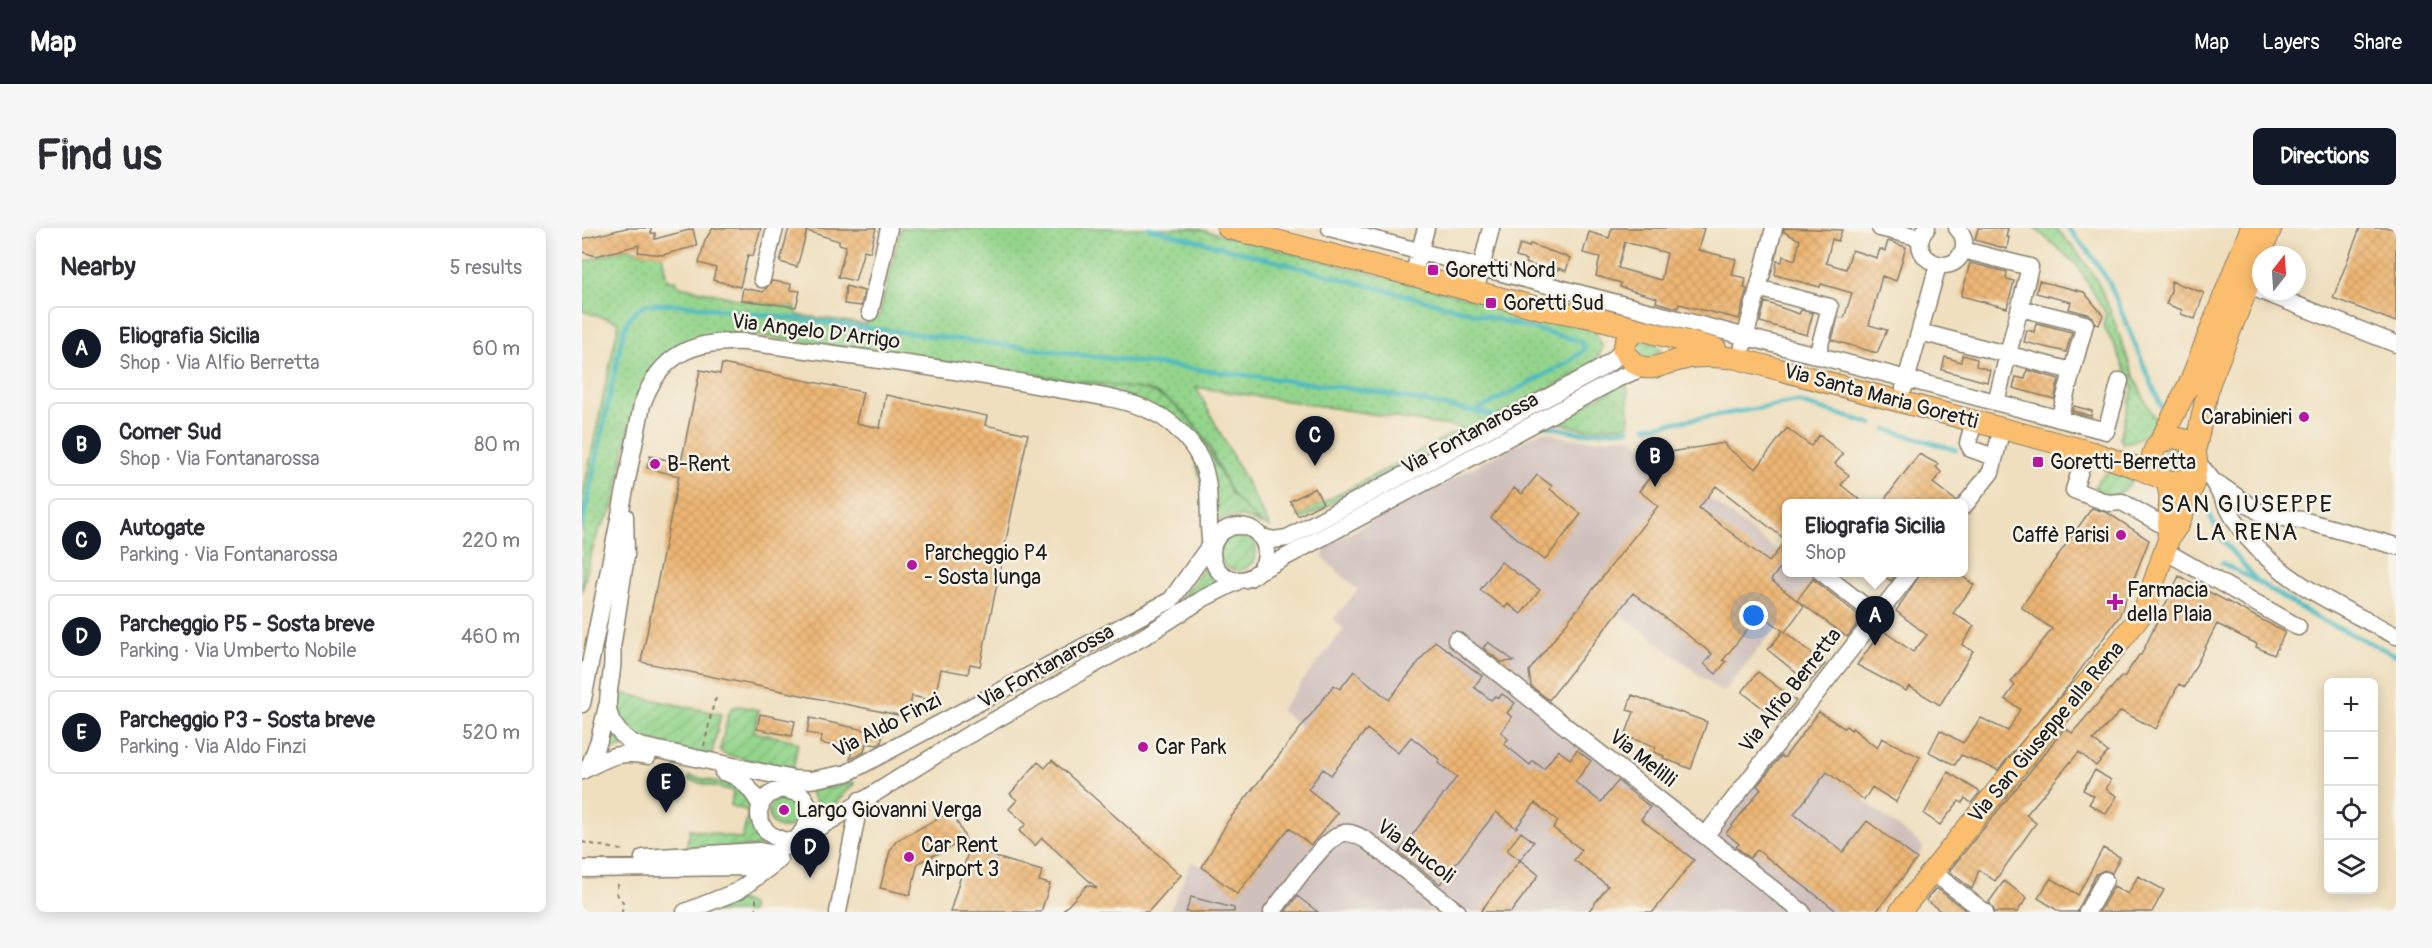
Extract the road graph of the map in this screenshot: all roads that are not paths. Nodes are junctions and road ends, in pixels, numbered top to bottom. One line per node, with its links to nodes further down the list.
1 (776, 228): 19 (street)
2 (889, 228): 27 (street)
3 (1228, 228): 18 (main road)
4 (1330, 228): 15 (street)
5 (1426, 228): 15 (street)
6 (1491, 228): 17 (street)
7 (1774, 228): 21 (street)
8 (1880, 228): 12 (street)
9 (1958, 228): 14 (street)
10 (2251, 228): 47 (main road)
11 (2271, 228): 13 (main road)
12 (1924, 233): 16 (street)
13 (2267, 246)
14 (1963, 250): 16 (street); 25 (street)
15 (1420, 252): 17 (street); 18 (street)
16 (1938, 265): 29 (street)
17 (1481, 267): 20 (street); 22 (street)
18 (1413, 276): 22 (main road)
19 (762, 279)
20 (1548, 285): 26 (street); 31 (street)
21 (1758, 288): 31 (street); 35 (street)
22 (1474, 292): 26 (main road)
23 (2252, 299): 50 (main road)
24 (2285, 300): 32 (street)
25 (2020, 308): 34 (street); 39 (street)
26 (1552, 311): 28 (main road); 33 (main road)
27 (870, 312)
28 (1637, 330): 30 (main road); 33 (main road)
29 (1920, 332): 34 (street); 40 (street)
30 (1664, 336): 36 (main road); 37 (main road)
31 (1745, 337): 35 (street); 36 (street)
32 (2396, 344)
33 (1623, 349): 38 (main road); 54 (street, Via Fontanarossa)
34 (2008, 355): 39 (street); 43 (street)
35 (1817, 356): 40 (street)
36 (1737, 358): 37 (main road, Via Santa Maria Goretti); 42 (main road, Via Santa Maria Goretti)
37 (1669, 363): 38 (main road)
38 (1642, 368): 58 (street, Via Fontanarossa)
39 (2072, 370): 44 (street)
40 (1907, 379): 42 (street); 43 (street)
41 (2120, 381): 44 (street)
42 (1901, 402): 45 (main road, Via Santa Maria Goretti)
43 (1996, 402): 44 (street)
44 (2060, 419)
45 (1974, 421): 46 (main road, Via Santa Maria Goretti); 49 (street)
46 (2002, 428): 48 (main road, Via Santa Maria Goretti); 49 (street)
47 (2159, 443): 48 (main road); 50 (main road); 51 (main road)
48 (2088, 452): 51 (main road); 55 (street)
49 (1994, 458): 53 (street)
50 (2200, 465): 51 (main road); 55 (main road); 57 (street); 64 (street)
51 (2162, 478): 55 (main road)
52 (622, 500): 56 (street, Via Angelo D'Arrigo); 66 (street, Via Angelo D'Arrigo); 67 (street)
53 (1968, 501)
54 (1259, 536): 56 (street); 58 (street)
55 (2167, 539): 63 (street); 77 (main road, Via San Giuseppe alla Rena)
56 (1213, 545): 61 (street); 69 (street, Via Aldo Finzi)
57 (2396, 546)
58 (1256, 573): 61 (street)
59 (1826, 577): 62 (street)
60 (1908, 577): 62 (street, Via Alfio Berretta)
61 (1240, 580): 70 (street, Via Fontanarossa)
62 (1876, 615): 72 (street, Via Alfio Berretta)
63 (2298, 627)
64 (2396, 636)
65 (1456, 640): 72 (street, Via Melilli)
66 (582, 704)
67 (607, 706): 68 (street); 69 (street)
68 (586, 769): 71 (street)
69 (788, 784): 71 (street); 73 (street)
70 (860, 800): 73 (street, Via Fontanarossa); 80 (street)
71 (760, 806): 73 (street)
72 (1705, 836): 83 (street, Via Melilli)
73 (795, 841): 74 (street); 79 (street)
74 (775, 854): 75 (street); 76 (street)
75 (582, 859)
76 (582, 869)
77 (1931, 871): 84 (main road, Via San Giuseppe alla Rena); 85 (street)
78 (2105, 880): 86 (street)
79 (685, 912)
80 (838, 912)
81 (1272, 912): 82 (street, Via Brucoli)
82 (1458, 912)
83 (1802, 912)
84 (1900, 912)
85 (1985, 912)
86 (2087, 912)

